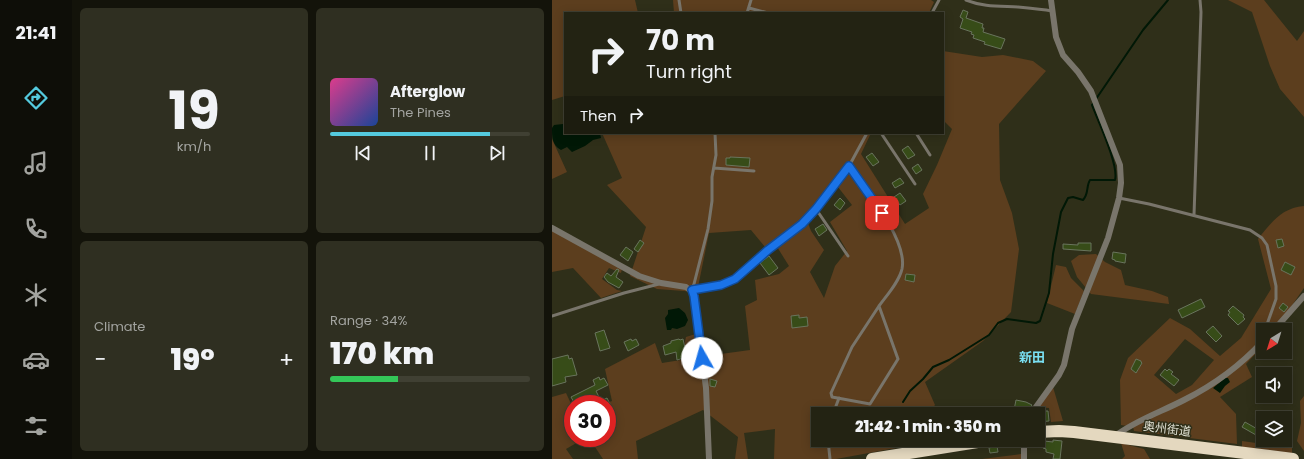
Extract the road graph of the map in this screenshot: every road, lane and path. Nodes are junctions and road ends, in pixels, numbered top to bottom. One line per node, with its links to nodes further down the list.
1 (679, 0): 9 (lane)
2 (751, 0): 7 (lane)
3 (939, 0): 12 (lane)
4 (966, 0): 8 (lane)
5 (1050, 0): 8 (street)
6 (1200, 0): 24 (lane)
7 (748, 8): 10 (lane); 11 (lane)
8 (1052, 10): 22 (street)
9 (681, 12)
10 (747, 12)
11 (764, 12)
12 (933, 12)
13 (716, 134): 19 (lane)
14 (866, 134): 18 (lane)
15 (883, 134): 21 (lane)
16 (917, 134): 17 (lane)
17 (930, 155)
18 (849, 166): 23 (lane); 30 (lane)
19 (714, 168): 20 (lane); 28 (lane)
20 (754, 172)
21 (915, 184)
22 (1119, 198): 24 (lane); 37 (street)
23 (816, 209): 26 (lane); 28 (lane)
24 (1194, 215): 32 (lane)
25 (552, 228): 27 (street)
26 (848, 256)
27 (661, 283): 28 (street); 31 (lane)
28 (692, 290): 43 (street)
29 (1304, 296): 33 (street)
30 (879, 306): 35 (lane); 35 (lane)
31 (552, 316)
32 (1268, 323)
33 (1280, 323)
34 (1256, 348): 39 (street)
35 (839, 398): 36 (lane)
36 (836, 407)
37 (1036, 407)
38 (1045, 432): 39 (highway, 奥州街道)
39 (1114, 437): 47 (highway, 奥州街道)
40 (829, 447): 44 (lane)
41 (947, 447): 45 (highway)
42 (1024, 447): 46 (street)
43 (709, 459)
44 (830, 459)
45 (872, 459)
46 (1024, 459)
47 (1293, 459)

